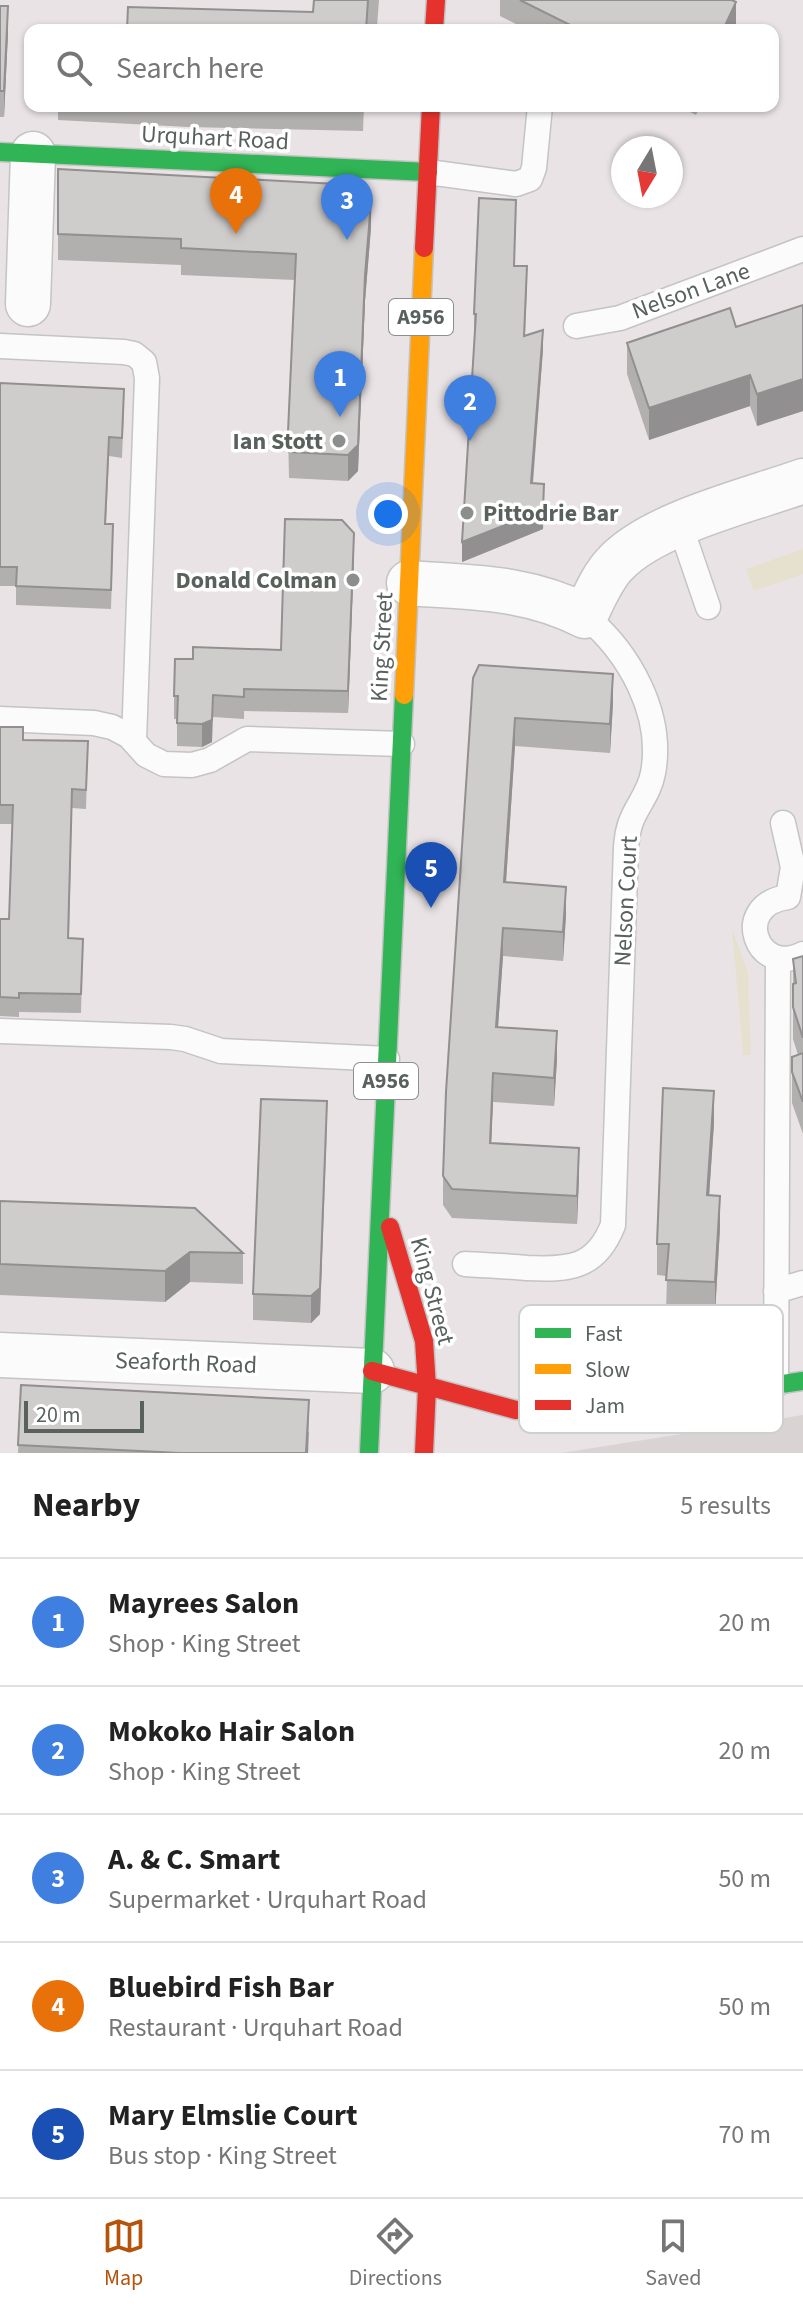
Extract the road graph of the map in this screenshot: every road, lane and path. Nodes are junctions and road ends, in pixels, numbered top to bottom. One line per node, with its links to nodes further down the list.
1 (436, 0): 2 (main road)
2 (434, 24)
3 (431, 112): 6 (main road, King Street / A956)
4 (539, 112): 6 (lane)
5 (16, 153): 6 (main road, Urquhart Road); 8 (street)
6 (428, 172): 13 (main road, King Street / A956)
7 (803, 249): 9 (lane, Nelson Lane)
8 (28, 304)
9 (576, 326)
10 (0, 346): 17 (lane)
11 (803, 481): 12 (street)
12 (680, 525): 14 (lane); 15 (street)
13 (409, 583): 15 (street, Nelson Court); 18 (main road, King Street / A956)
14 (708, 607)
15 (585, 616): 26 (lane, Nelson Court)
16 (0, 719): 17 (lane)
17 (134, 741): 18 (lane)
18 (402, 744): 24 (main road, King Street / A956)
19 (783, 823): 20 (lane)
20 (796, 900): 22 (lane)
21 (803, 954): 22 (lane)
22 (778, 958): 28 (lane)
23 (0, 1031): 24 (lane)
24 (387, 1059): 25 (main road, King Street / A956)
25 (381, 1190): 31 (main road, King Street / A956); 34 (main road, King Street / A956)
26 (465, 1264)
27 (803, 1283): 28 (lane)
28 (776, 1291): 29 (lane)
29 (776, 1305)
30 (0, 1355): 31 (street, Seaforth Road)
31 (372, 1371): 34 (main road); 36 (main road, King Street / A956)
32 (803, 1381): 33 (main road)
33 (783, 1384)
34 (427, 1387): 35 (main road); 37 (main road, King Street / A956)
35 (519, 1410)
36 (369, 1453)
37 (424, 1453)

